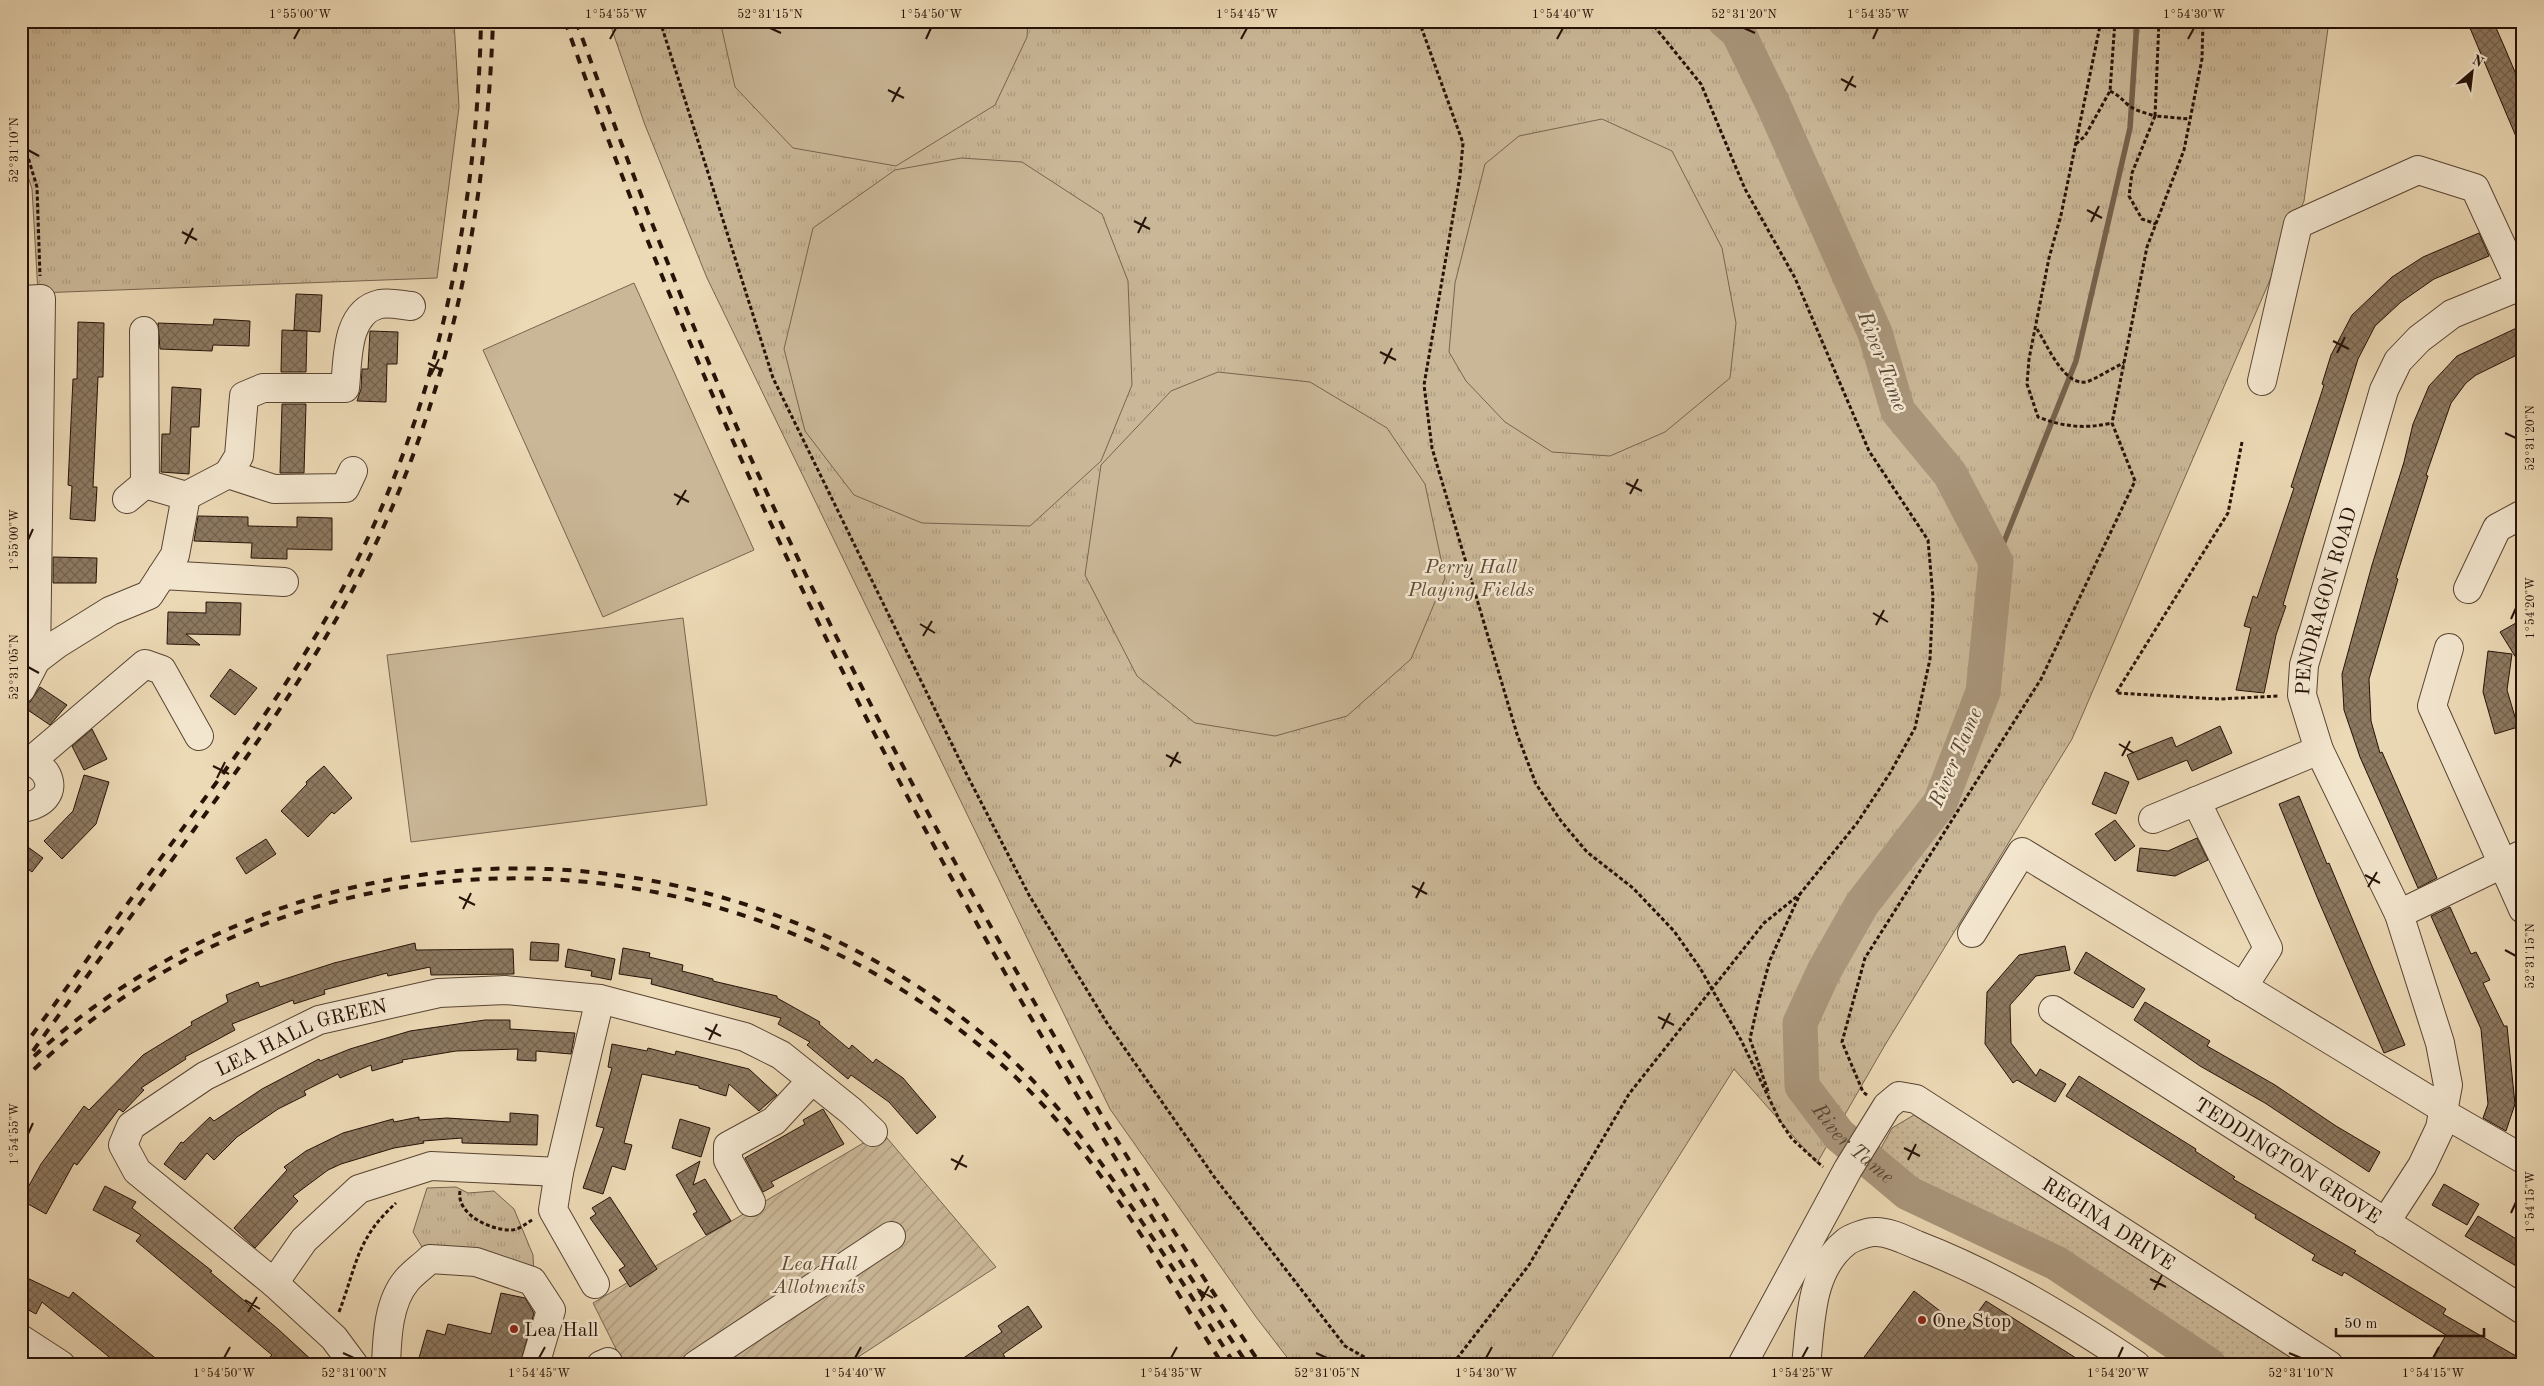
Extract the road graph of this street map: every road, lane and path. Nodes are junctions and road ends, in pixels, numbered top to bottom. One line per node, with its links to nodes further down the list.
1 (660, 21): 73 (path)
2 (1418, 21): 45 (path)
3 (1650, 21): 41 (path)
4 (2101, 21): 12 (path)
5 (2116, 21): 8 (path)
6 (2159, 21): 9 (path)
7 (2203, 21): 10 (path)
8 (2110, 91): 9 (path); 12 (path)
9 (2155, 116): 10 (path); 13 (path)
10 (2190, 119): 13 (path)
11 (21, 134): 15 (path)
12 (2076, 144): 17 (path)
13 (2156, 224): 19 (path)
14 (2522, 288): 20 (street); 33 (street, PENDRAGON ROAD)
15 (31, 300): 31 (street)
16 (411, 306): 24 (street)
17 (2037, 328): 19 (path); 21 (path)
18 (144, 332): 25 (street)
19 (2124, 363): 21 (path)
20 (2262, 381)
21 (2112, 423): 50 (path)
22 (2242, 442): 33 (path)
23 (353, 471): 24 (street)
24 (228, 474): 25 (street)
25 (186, 496): 27 (street)
26 (2523, 514): 29 (street)
27 (162, 575): 28 (street); 31 (street)
28 (284, 582)
29 (2468, 589)
30 (2449, 648): 40 (street)
31 (36, 660): 32 (street)
32 (21, 690)
33 (2302, 695): 35 (street, PENDRAGON ROAD)
34 (199, 736): 36 (street)
35 (2319, 750): 37 (street); 43 (street, PENDRAGON ROAD)
36 (26, 762): 38 (street)
37 (2196, 801): 39 (street); 46 (street)
38 (21, 808)
39 (2153, 819)
40 (2513, 858): 42 (street); 43 (street)
41 (1800, 894): 45 (path); 51 (path)
42 (2523, 909)
43 (2399, 914): 52 (street, PENDRAGON ROAD)
44 (1972, 932): 46 (street)
45 (1712, 986): 51 (path); 74 (path)
46 (2243, 987): 52 (street)
47 (600, 999): 49 (street, LEA HALL GREEN); 55 (street); 63 (street, LEA HALL GREEN)
48 (2053, 1010): 61 (street, TEDDINGTON GROVE)
49 (812, 1080): 53 (street, LEA HALL GREEN); 59 (street)
50 (1863, 1092)
51 (1774, 1109): 56 (path)
52 (2443, 1111): 54 (street); 61 (street, PENDRAGON ROAD)
53 (873, 1132)
54 (2523, 1159)
55 (559, 1172): 60 (street); 63 (street)
56 (1844, 1176): 75 (street); 78 (street, REGINA DRIVE)
57 (461, 1186): 60 (path)
58 (403, 1198): 66 (path)
59 (752, 1202)
60 (553, 1210): 64 (street)
61 (2385, 1223): 65 (street, TEDDINGTON GROVE)
62 (891, 1236): 72 (street)
63 (274, 1283): 69 (street, LEA HALL GREEN)
64 (594, 1284)
65 (2523, 1310)
66 (337, 1318)
67 (21, 1339): 68 (street)
68 (60, 1365)
69 (354, 1365)
70 (386, 1365): 71 (street)
71 (535, 1365)
72 (696, 1365)
73 (1378, 1365)
74 (1446, 1365)
75 (1742, 1365)
76 (1806, 1365): 77 (street)
77 (2136, 1365)
78 (2329, 1365)

